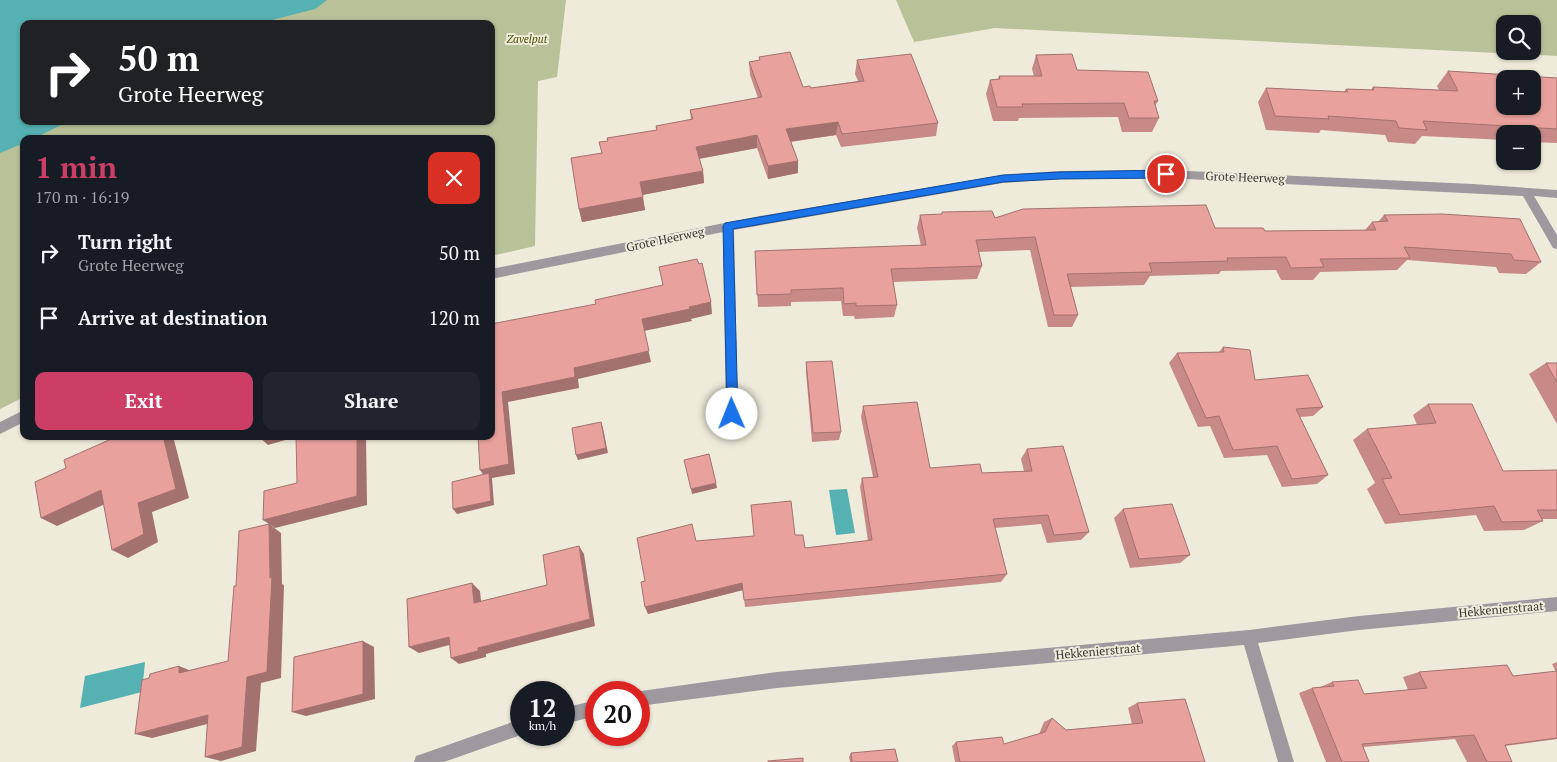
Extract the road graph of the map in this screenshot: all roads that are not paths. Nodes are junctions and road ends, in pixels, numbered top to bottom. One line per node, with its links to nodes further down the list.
1 (1526, 192): 2 (street, Grote Heerweg); 3 (street, Grote Heerweg); 4 (street)
2 (1557, 194)
3 (728, 226): 5 (street, Grote Heerweg); 6 (street)
4 (1557, 245)
5 (495, 273)
6 (732, 414)
7 (20, 418): 8 (street)
8 (0, 428)
9 (1557, 604): 10 (street, Hekkenierstraat)
10 (1249, 637): 11 (street, Hekkenierstraat); 14 (street)
11 (650, 697)
12 (510, 731): 13 (street)
13 (422, 762)
14 (1286, 762)

